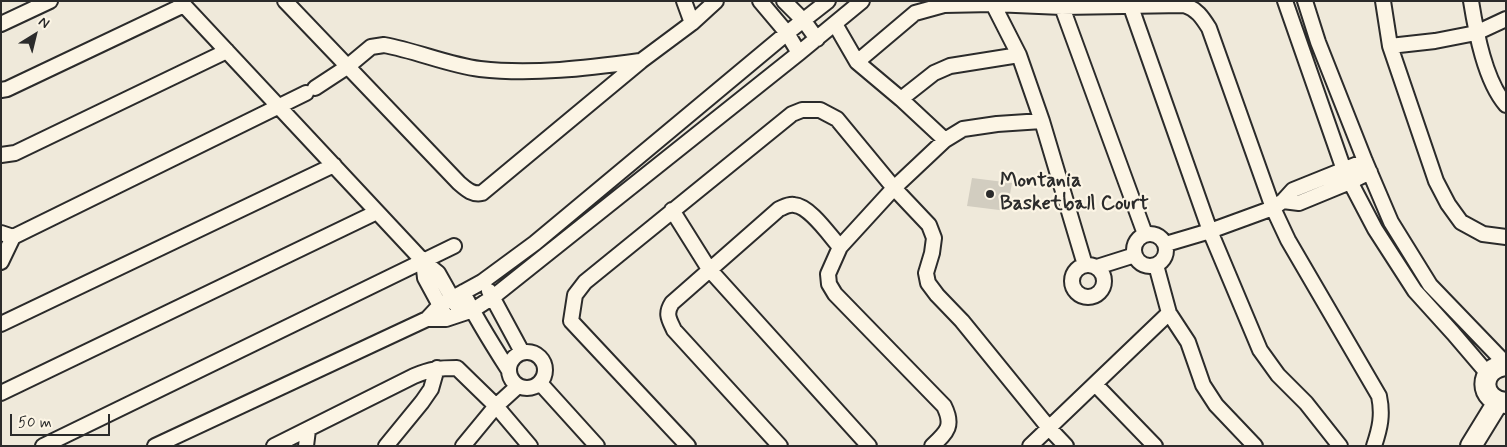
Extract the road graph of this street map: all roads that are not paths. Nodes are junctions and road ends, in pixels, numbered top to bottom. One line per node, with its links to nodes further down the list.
1 (50, 1): 20 (street)
2 (285, 1): 31 (street)
3 (684, 1): 19 (street)
4 (716, 1): 19 (street)
5 (760, 1): 22 (street)
6 (784, 1): 18 (street)
7 (828, 1): 18 (street)
8 (862, 1): 21 (street)
9 (1285, 1): 41 (street)
10 (1305, 1): 40 (street)
11 (1383, 1): 25 (street)
12 (1471, 1): 23 (street)
13 (182, 3): 26 (street); 32 (street)
14 (993, 4): 15 (street); 28 (street); 30 (street)
15 (1062, 7): 16 (street); 47 (street)
16 (1131, 7): 43 (street); 46 (street)
17 (1506, 19): 23 (street)
18 (804, 21): 22 (street); 24 (street)
19 (692, 23): 29 (street)
20 (1, 24)
21 (835, 24): 24 (street); 30 (street)
22 (787, 33): 27 (street); 58 (street)
23 (1476, 33): 25 (street); 34 (street)
24 (817, 39): 27 (street)
25 (1390, 46): 49 (street)
26 (227, 51): 35 (street); 38 (street)
27 (799, 53): 60 (street)
28 (1019, 55): 33 (street); 36 (street)
29 (640, 61): 31 (street); 31 (street)
30 (857, 62): 33 (street)
31 (347, 67): 35 (street)
32 (1, 90)
33 (902, 99): 37 (street)
34 (1506, 105)
35 (278, 107): 39 (street); 48 (street)
36 (1042, 121): 37 (street); 53 (street)
37 (945, 140): 42 (street)
38 (1, 155)
39 (334, 166): 45 (street); 66 (street)
40 (1367, 167): 41 (street); 68 (street)
41 (1347, 176): 43 (street); 71 (street)
42 (894, 188): 44 (street); 52 (street); 78 (street)
43 (1278, 204): 46 (street); 97 (street)
44 (672, 210): 57 (street); 88 (street)
45 (376, 212): 54 (street); 75 (street)
46 (1210, 231): 50 (street); 96 (street)
47 (1144, 234): 50 (street); 53 (street)
48 (7, 235): 55 (street)
49 (1506, 237)
50 (1166, 244): 56 (street)
51 (454, 246): 54 (street)
52 (840, 247): 57 (street); 91 (street)
53 (1135, 255): 56 (street)
54 (423, 261): 59 (street); 61 (street); 80 (street)
55 (1, 262)
56 (1156, 265): 63 (street)
57 (709, 269): 89 (street); 90 (street)
58 (482, 282): 59 (street); 60 (street)
59 (458, 295): 61 (street); 62 (street)
60 (493, 297): 62 (street); 67 (street)
61 (440, 305): 64 (street); 65 (street)
62 (467, 312): 65 (street); 70 (street)
63 (1170, 313): 73 (street); 95 (street)
64 (427, 319): 65 (street); 81 (street)
65 (446, 319)
66 (1, 324)
67 (522, 352): 70 (street); 72 (street)
68 (1506, 365): 71 (street)
69 (437, 368): 77 (street); 79 (street); 84 (street)
70 (508, 369): 74 (street)
71 (1488, 374): 76 (street)
72 (540, 383): 74 (street); 87 (street)
73 (1095, 384): 78 (street); 94 (street)
74 (518, 386): 77 (street)
75 (1, 393)
76 (1502, 402): 98 (street)
77 (496, 406): 85 (street); 86 (street)
78 (1049, 428): 92 (street); 93 (street)
79 (308, 430): 82 (street); 83 (street)
80 (43, 446)
81 (156, 446)
82 (274, 446)
83 (306, 446)
84 (386, 446)
85 (464, 446)
86 (530, 446)
87 (597, 446)
88 (688, 446)
89 (780, 446)
90 (869, 446)
91 (932, 446)
92 (1030, 446)
93 (1066, 446)
94 (1155, 446)
95 (1255, 446)
96 (1340, 446)
97 (1374, 446)
98 (1471, 446)

